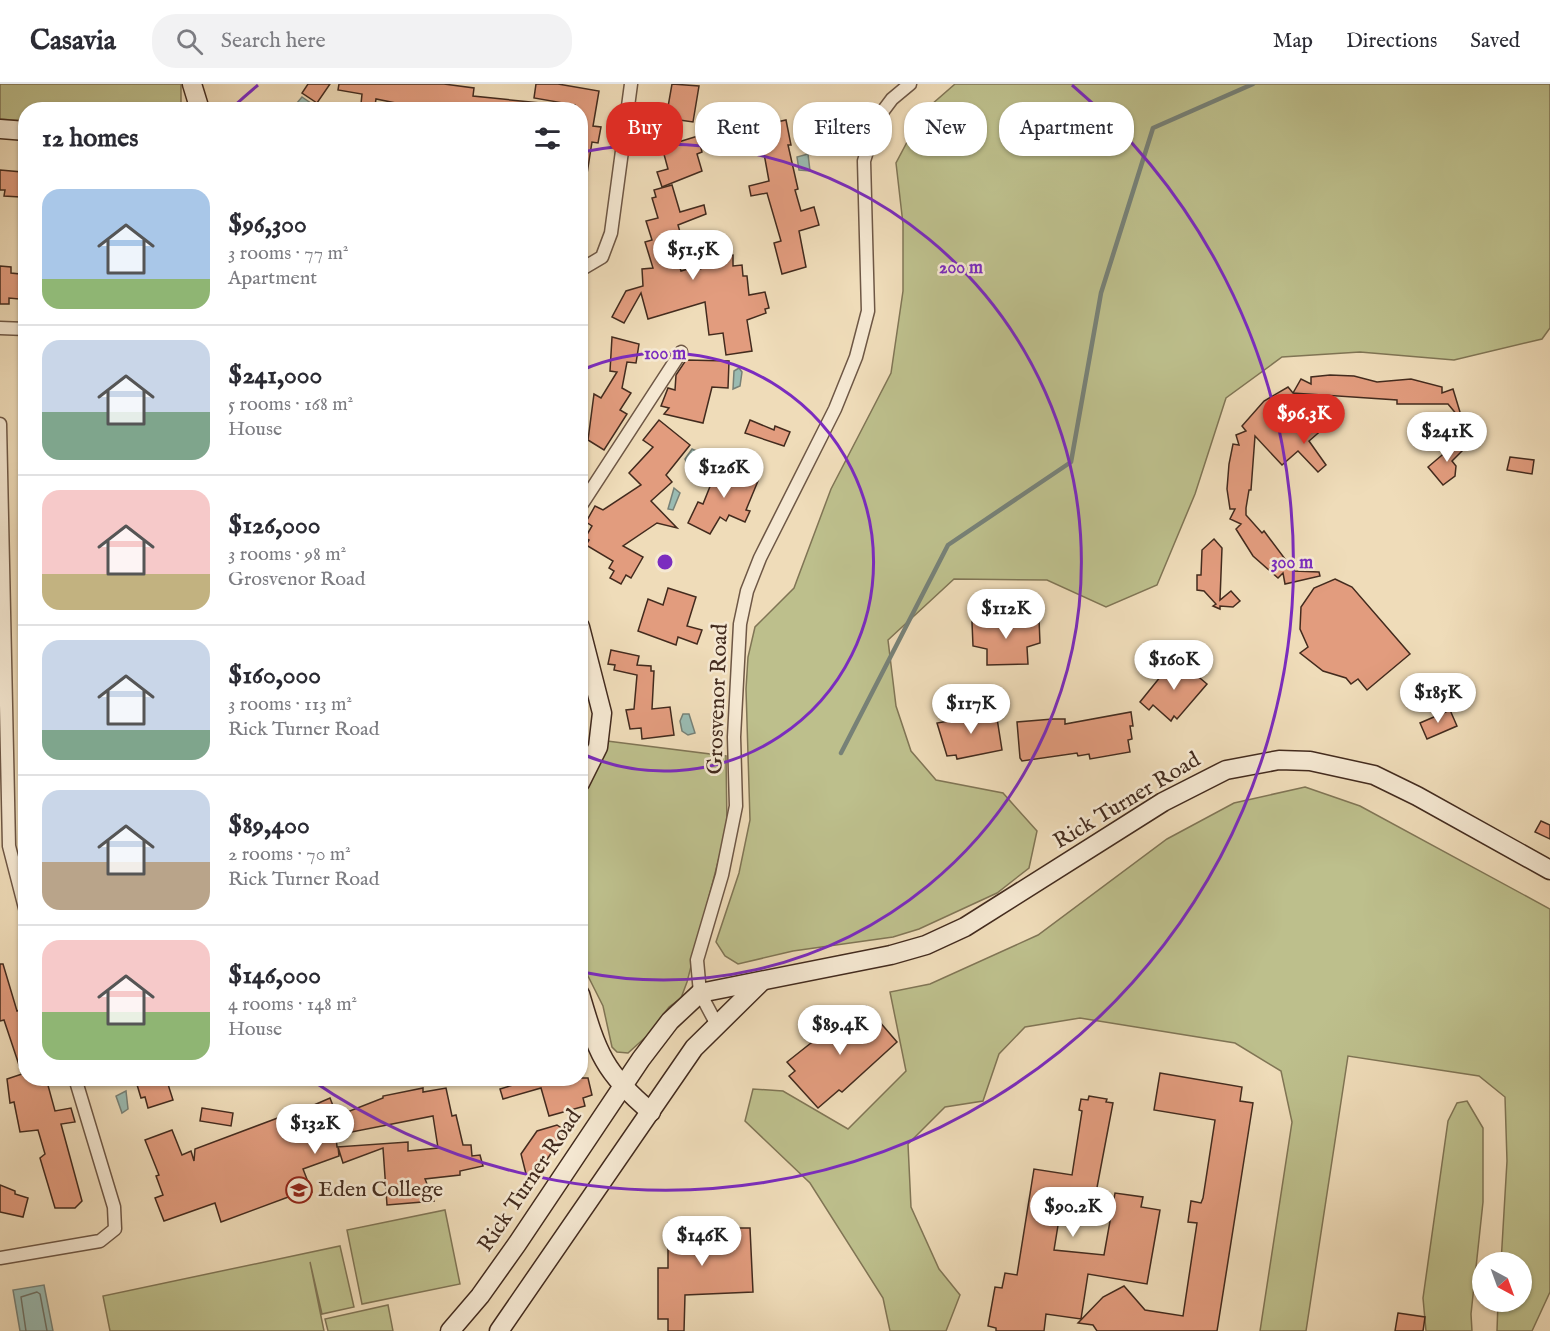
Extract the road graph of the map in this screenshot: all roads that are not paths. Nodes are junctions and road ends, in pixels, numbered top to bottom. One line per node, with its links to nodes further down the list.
1 (192, 84): 4 (main road)
2 (630, 84): 7 (street)
3 (910, 84): 18 (street, Grosvenor Road)
4 (198, 102)
5 (0, 129): 6 (main road)
6 (18, 130)
7 (588, 265)
8 (0, 328): 9 (street)
9 (18, 329)
10 (681, 352): 12 (street)
11 (0, 424): 16 (street)
12 (588, 495)
13 (588, 659): 14 (main road)
14 (588, 767)
15 (1550, 870): 17 (main road, Rick Turner Road)
16 (18, 881)
17 (761, 982): 18 (main road, Rick Turner Road); 20 (main road, Rick Turner Road)
18 (700, 993): 20 (street, Grosvenor Road); 22 (main road, Rick Turner Road)
19 (588, 1021): 22 (main road)
20 (716, 1023): 23 (main road, Rick Turner Road)
21 (77, 1086): 24 (street)
22 (622, 1088): 23 (main road); 25 (main road, Rick Turner Road)
23 (651, 1112): 26 (main road, Rick Turner Road)
24 (0, 1258)
25 (450, 1331)
26 (499, 1331)

